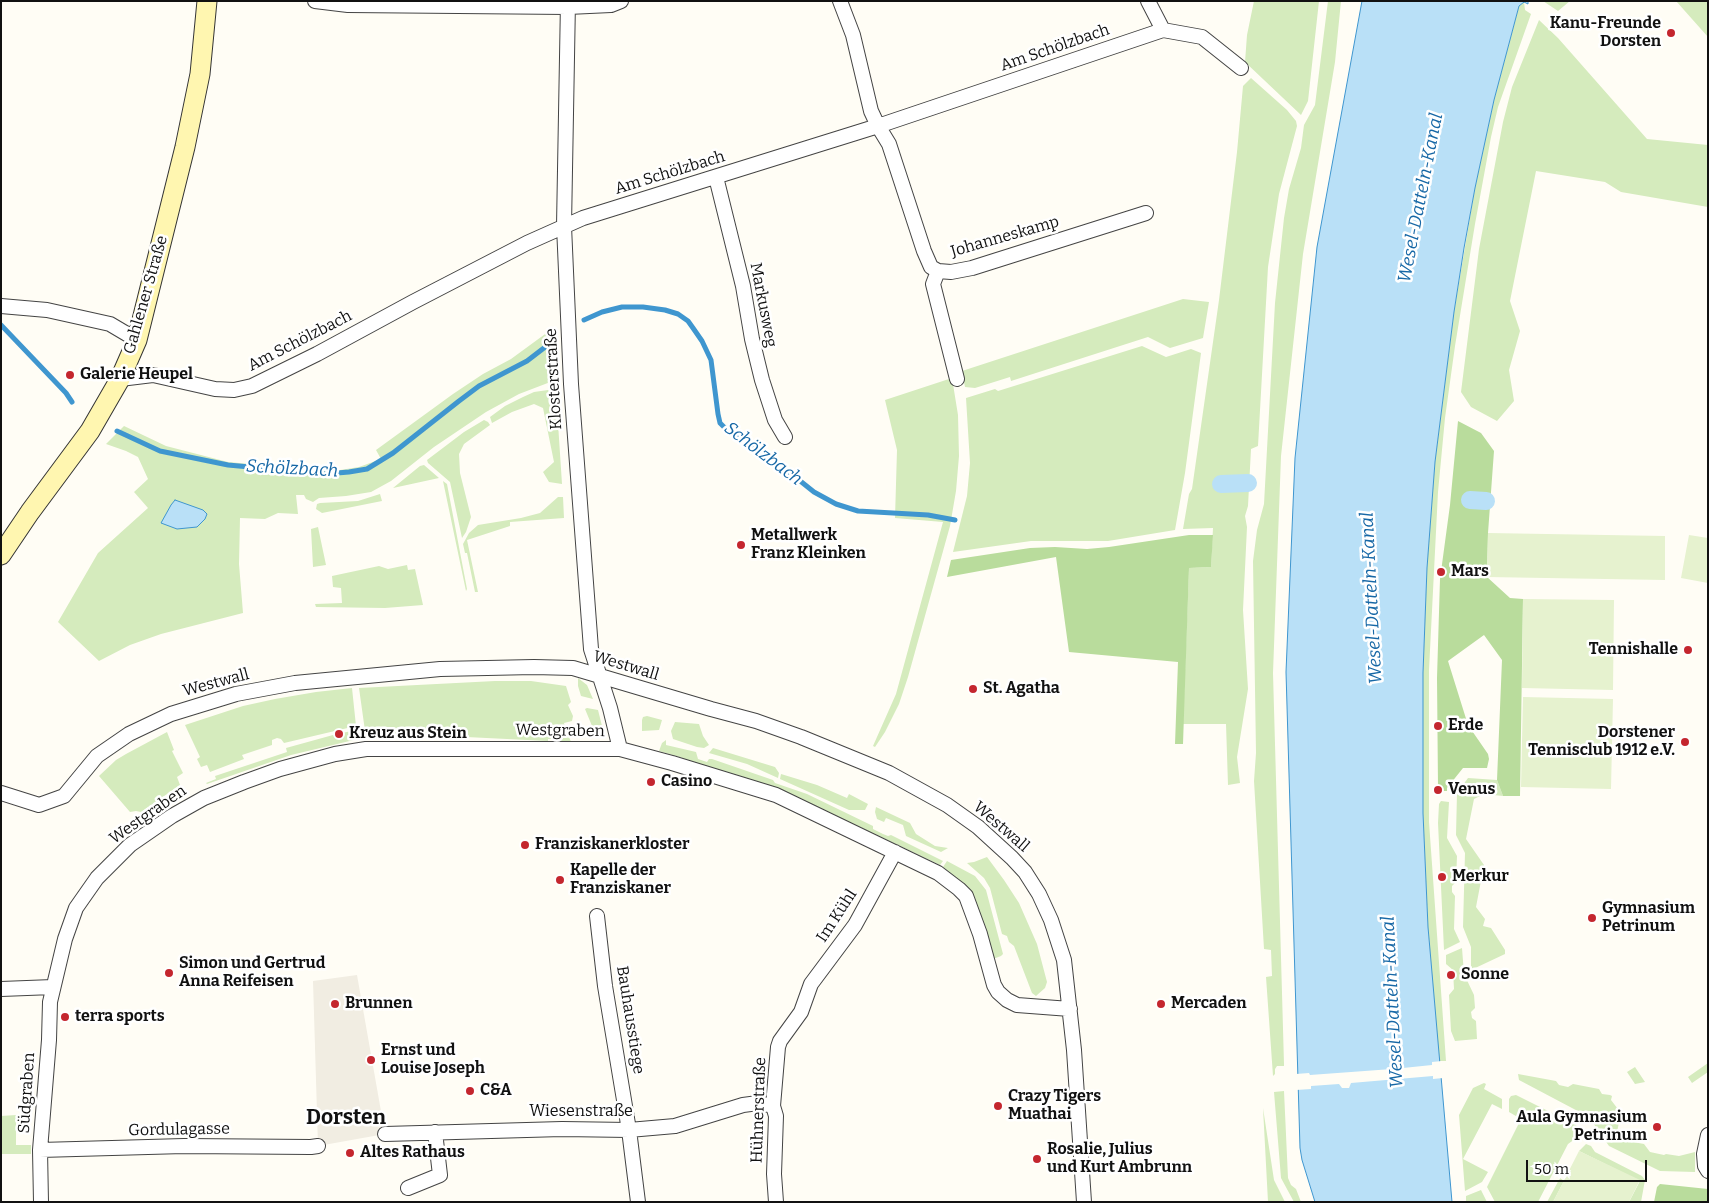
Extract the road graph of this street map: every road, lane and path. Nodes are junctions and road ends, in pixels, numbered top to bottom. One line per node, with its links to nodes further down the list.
1 (207, 1): 15 (main road, Gahlener Straße)
2 (315, 1): 6 (street)
3 (621, 1): 6 (street)
4 (840, 1): 9 (street, Johanneskamp)
5 (1148, 1): 7 (street)
6 (568, 4): 12 (street, Klosterstraße)
7 (1163, 30): 8 (street, Am Schölzbach); 9 (street, Am Schölzbach)
8 (1241, 68)
9 (878, 126): 10 (street, Am Schölzbach); 13 (street, Johanneskamp)
10 (716, 177): 12 (street, Am Schölzbach); 18 (street, Markusweg)
11 (1146, 213): 13 (street, Johanneskamp)
12 (564, 226): 16 (street, Am Schölzbach); 20 (street, Klosterstraße)
13 (938, 271): 17 (street)
14 (1, 306): 15 (street)
15 (137, 340): 16 (main road, Gahlener Straße)
16 (120, 379): 19 (main road, Gahlener Straße)
17 (957, 379)
18 (785, 437)
19 (1, 555)
20 (601, 677): 21 (street, Klosterstraße); 22 (street, Westwall); 28 (street, Westwall)
21 (620, 749): 23 (street, Westgraben); 25 (street, Westgraben)
22 (1, 793)
23 (895, 852): 27 (street, Im Kühl); 28 (street, Westgraben)
24 (597, 916): 30 (street, Bauhausstiege)
25 (53, 987): 26 (street); 35 (street, Südgraben)
26 (1, 989)
27 (806, 998): 29 (street, Hühnerstraße)
28 (1070, 1009): 41 (street, Westwall)
29 (773, 1106): 30 (street, Wiesenstraße); 40 (street, Hühnerstraße)
30 (630, 1130): 31 (street, Wiesenstraße); 39 (street, Bauhausstiege)
31 (435, 1132): 32 (street, Wiesenstraße); 37 (street)
32 (385, 1134)
33 (1708, 1135): 36 (street)
34 (318, 1146): 35 (street, Gordulagasse)
35 (40, 1150): 38 (street, Südgraben)
36 (1708, 1171)
37 (408, 1188)
38 (41, 1202)
39 (638, 1202)
40 (776, 1202)
41 (1084, 1202)

